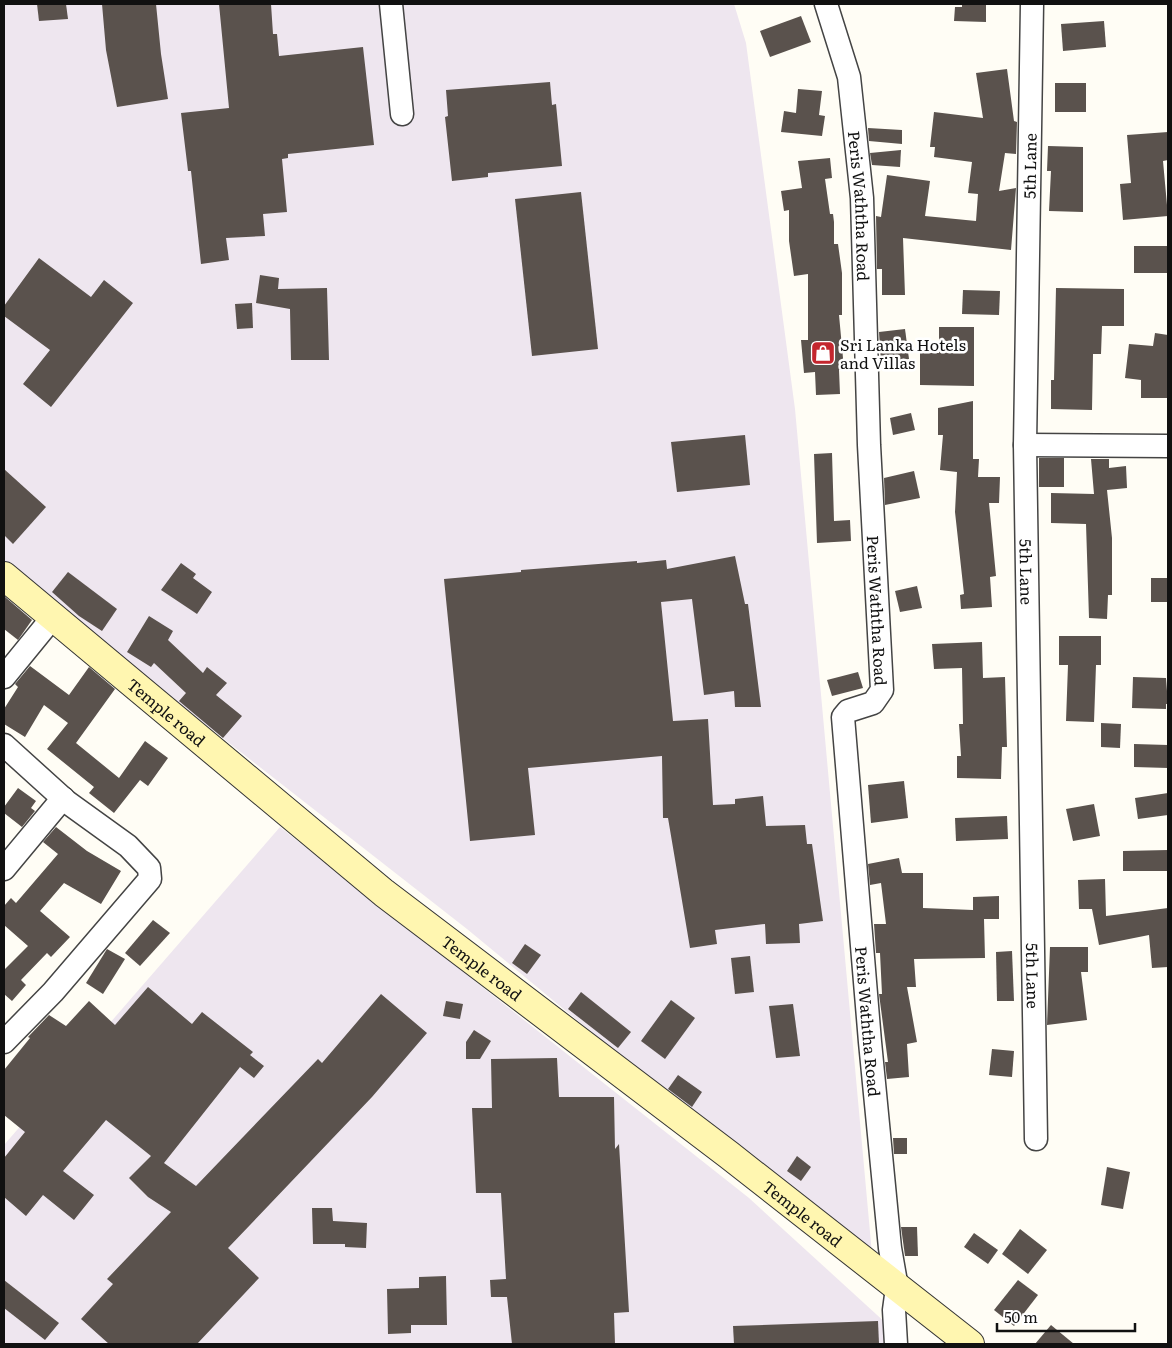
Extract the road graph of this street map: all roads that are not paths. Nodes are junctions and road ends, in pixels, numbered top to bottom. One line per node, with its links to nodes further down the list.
1 (391, 4): 4 (street)
2 (826, 4): 15 (street, Peris Waththa Road)
3 (1032, 4): 5 (street, 5th Lane)
4 (402, 114)
5 (1026, 445): 6 (street); 14 (street, 5th Lane)
6 (1168, 446)
7 (4, 576): 8 (street, Temple road)
8 (53, 617): 9 (street); 15 (street, Temple road)
9 (4, 677)
10 (4, 745): 11 (street)
11 (63, 798): 12 (street); 13 (street)
12 (4, 869)
13 (4, 1042)
14 (1036, 1139)
15 (897, 1288): 16 (street); 17 (street, Temple road)
16 (896, 1344)
17 (970, 1344)

